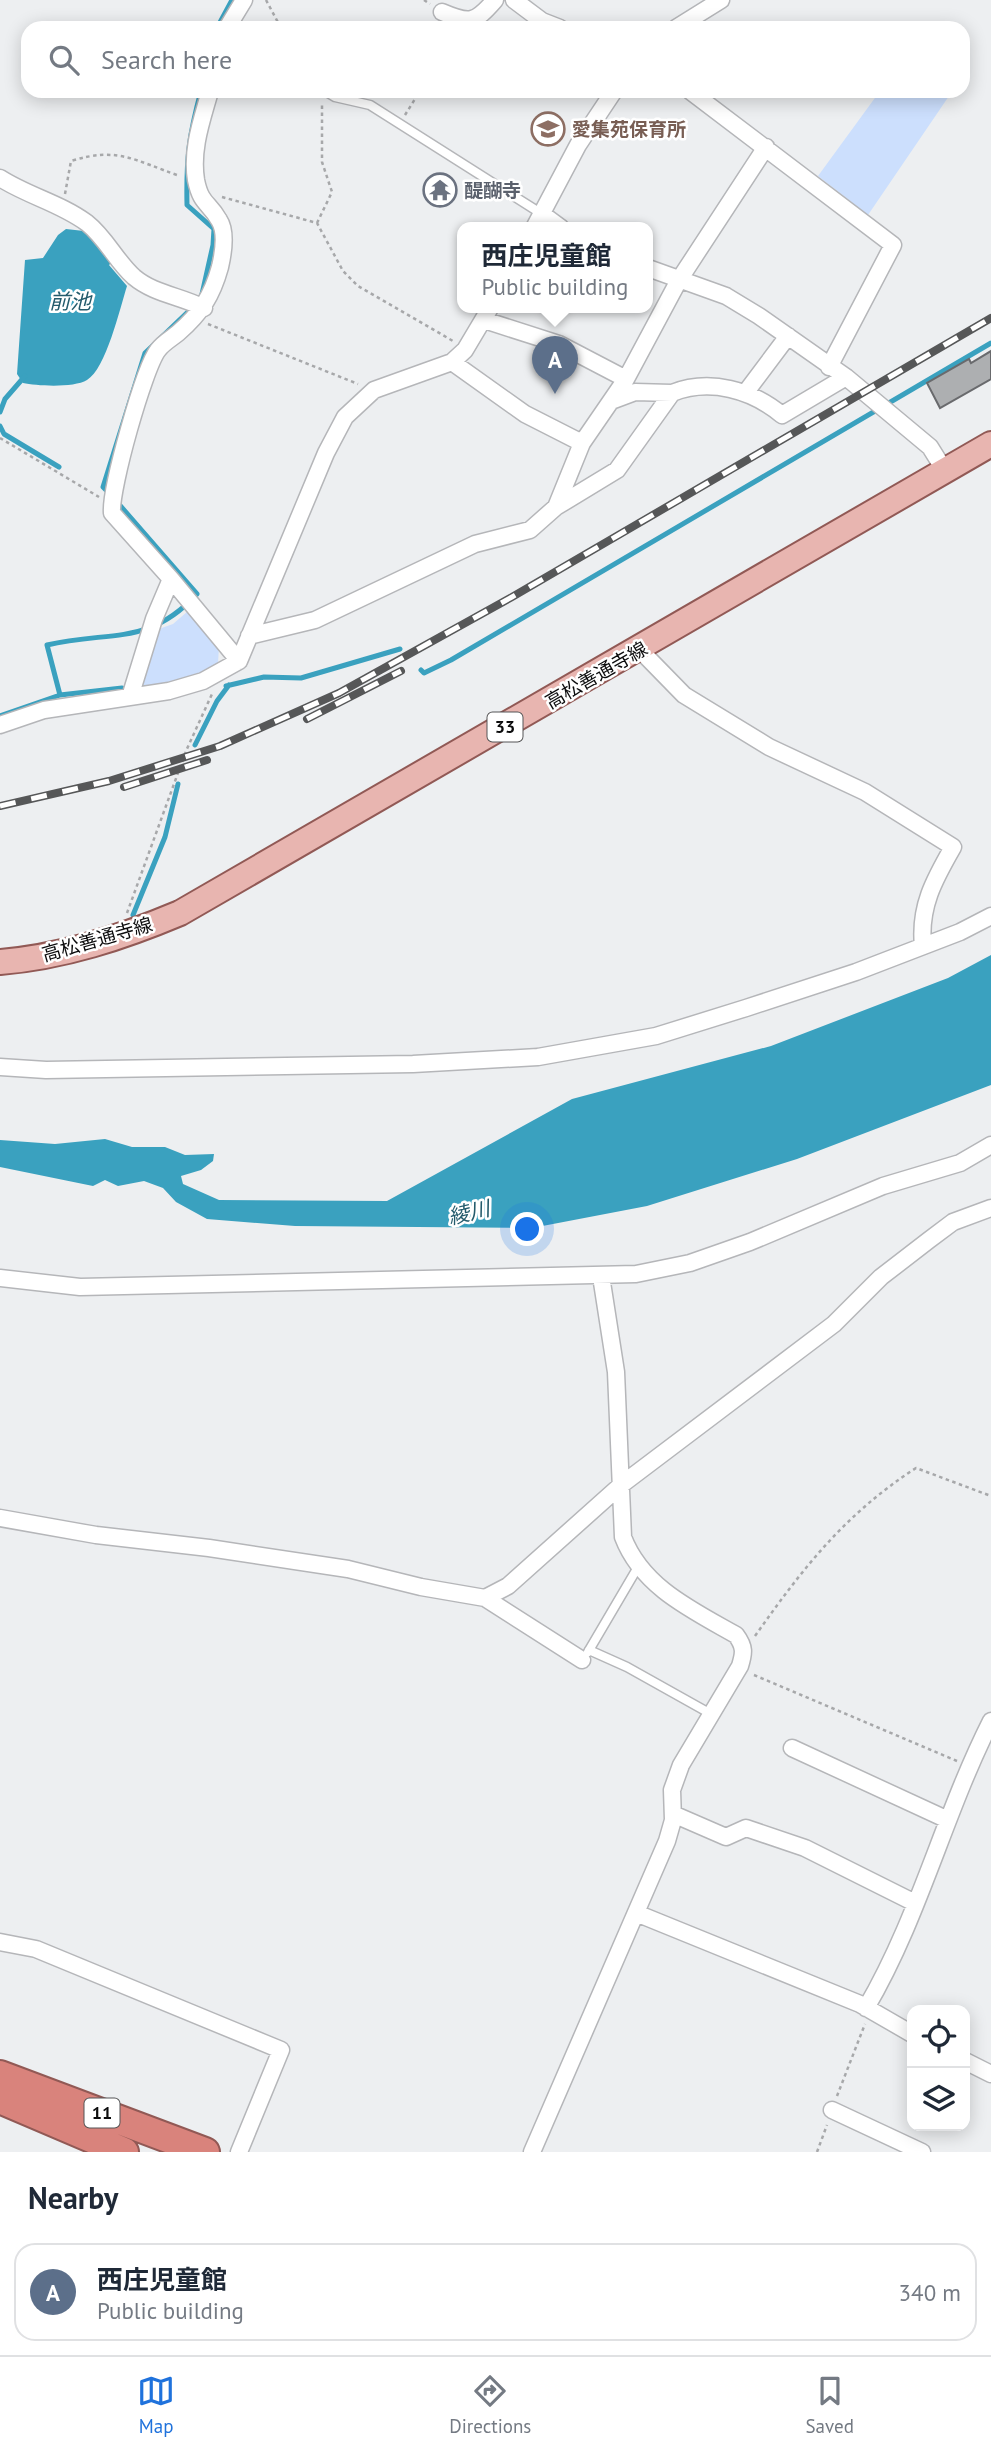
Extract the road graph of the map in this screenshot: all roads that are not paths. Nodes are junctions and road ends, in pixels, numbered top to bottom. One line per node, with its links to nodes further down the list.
1 (244, 0): 6 (street)
2 (495, 0): 5 (street)
3 (513, 0): 7 (street)
4 (722, 0): 8 (street)
5 (442, 12)
6 (231, 21)
7 (542, 21)
8 (688, 21)
9 (208, 98): 18 (street)
10 (339, 98): 15 (lane)
11 (609, 98): 15 (street)
12 (700, 98): 13 (street)
13 (766, 147): 17 (street); 22 (street)
14 (0, 178): 18 (street)
15 (538, 221)
16 (653, 270): 17 (street)
17 (679, 280): 20 (street); 24 (street)
18 (197, 309): 32 (street)
19 (487, 314): 21 (street); 24 (street)
20 (788, 336): 22 (street); 25 (street)
21 (452, 362): 28 (street); 33 (street)
22 (829, 367): 23 (street)
23 (846, 377): 25 (street); 30 (street)
24 (626, 379): 27 (street)
25 (746, 392): 26 (street)
26 (672, 393): 27 (street); 31 (street)
27 (611, 401): 28 (street)
28 (582, 443): 31 (street)
29 (991, 444): 30 (main road, 高松善通寺線 / 33)
30 (945, 471): 34 (main road, 高松善通寺線 / 33)
31 (556, 506): 33 (street)
32 (171, 579): 35 (street); 36 (street)
33 (249, 636): 35 (street)
34 (640, 650): 39 (street); 40 (main road, 高松善通寺線 / 33)
35 (239, 661): 36 (street)
36 (130, 697): 37 (street)
37 (0, 725)
38 (991, 916): 39 (street)
39 (923, 946): 41 (street)
40 (0, 962)
41 (0, 1067)
42 (991, 1145): 44 (street)
43 (991, 1158): 44 (street)
44 (960, 1163): 46 (street)
45 (991, 1208): 48 (street)
46 (601, 1276): 47 (street); 48 (street)
47 (0, 1278)
48 (621, 1485): 50 (street); 51 (street)
49 (0, 1518): 51 (street)
50 (638, 1567): 52 (lane); 53 (street)
51 (485, 1598): 52 (street)
52 (586, 1655): 53 (lane)
53 (711, 1714): 56 (street)
54 (989, 1730): 57 (street)
55 (792, 1748): 57 (street)
56 (673, 1814): 58 (street); 59 (street)
57 (948, 1820): 58 (street)
58 (915, 1903): 61 (street)
59 (636, 1913): 61 (street); 71 (street)
60 (0, 1942): 70 (street)
61 (868, 2010): 62 (street)
62 (907, 2031)
63 (970, 2064): 64 (street)
64 (991, 2074)
65 (0, 2075): 69 (highway, 11)
66 (0, 2099): 68 (highway, 11)
67 (832, 2110): 72 (street)
68 (124, 2152)
69 (205, 2152)
70 (239, 2152)
71 (532, 2152)
72 (922, 2152)

